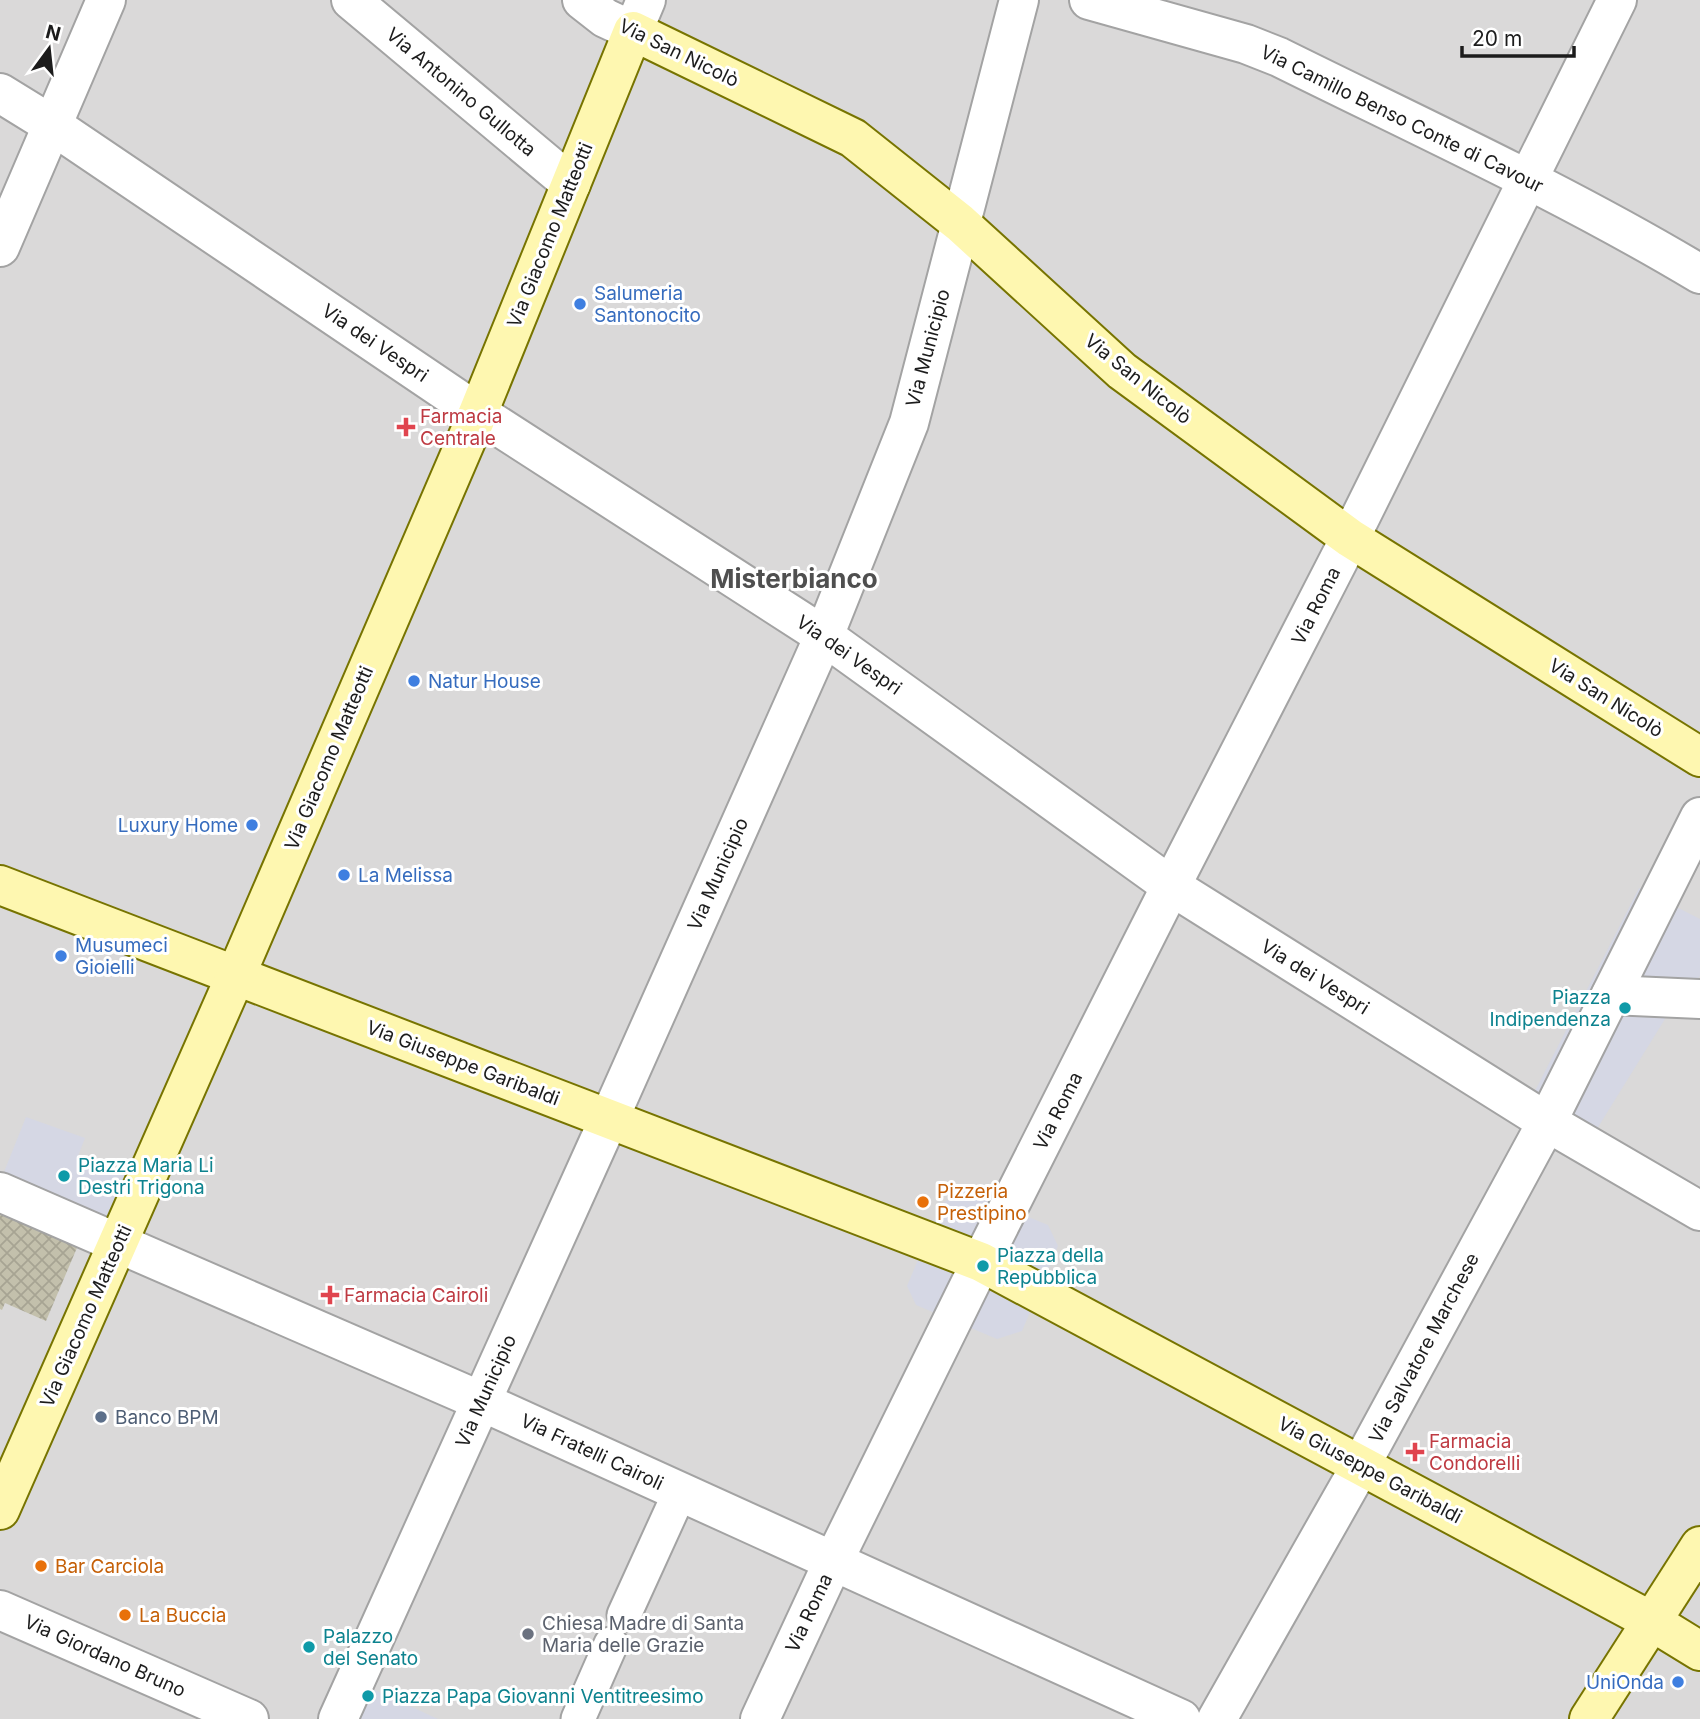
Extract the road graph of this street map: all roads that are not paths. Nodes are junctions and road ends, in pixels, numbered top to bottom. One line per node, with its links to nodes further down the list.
1 (106, 0): 9 (street)
2 (351, 0): 11 (street, Via Antonino Gullotta)
3 (582, 0): 7 (street, Via San Nicolò)
4 (1019, 0): 12 (street, Via Municipio)
5 (1089, 0): 10 (street, Via Camillo Benso Conte di Cavour)
6 (1617, 0): 10 (street, Via Roma)
7 (640, 15): 11 (main road, Via Giacomo Matteotti); 12 (main road, Via San Nicolò)
8 (0, 93): 9 (street, Via dei Vespri)
9 (52, 125): 13 (street); 15 (street, Via dei Vespri)
10 (1527, 180): 14 (street, Via Camillo Benso Conte di Cavour); 16 (street, Via Roma)
11 (571, 184): 15 (main road, Via Giacomo Matteotti)
12 (960, 223): 16 (main road, Via San Nicolò); 17 (street, Via Municipio)
13 (0, 247)
14 (1700, 274)
15 (478, 413): 17 (street, Via dei Vespri); 22 (main road, Via Giacomo Matteotti)
16 (1350, 538): 18 (main road, Via San Nicolò); 21 (street, Via Roma)
17 (824, 636): 21 (street, Via dei Vespri); 25 (street, Via Municipio)
18 (1700, 757)
19 (1700, 817): 23 (street, Via Salvatore Marchese)
20 (0, 885): 22 (main road, Via Giuseppe Garibaldi)
21 (1171, 886): 26 (street, Via dei Vespri); 30 (street, Via Roma)
22 (236, 975): 25 (main road, Via Giuseppe Garibaldi); 29 (main road, Via Giacomo Matteotti)
23 (1611, 995): 24 (street); 26 (street, Via Salvatore Marchese)
24 (1691, 998)
25 (609, 1119): 30 (main road, Via Giuseppe Garibaldi); 31 (street, Via Municipio)
26 (1547, 1122): 28 (street, Via dei Vespri); 32 (street, Via Salvatore Marchese)
27 (0, 1192): 29 (street, Via Fratelli Cairoli)
28 (1700, 1211)
29 (117, 1245): 31 (street, Via Fratelli Cairoli); 34 (main road, Via Giacomo Matteotti)
30 (981, 1262): 32 (main road, Via Giuseppe Garibaldi); 36 (street, Via Roma)
31 (481, 1401): 33 (street, Via Fratelli Cairoli); 41 (street, Via Municipio)
32 (1361, 1465): 38 (main road, Via Giuseppe Garibaldi); 45 (street, Via Salvatore Marchese)
33 (680, 1492): 36 (street, Via Fratelli Cairoli); 42 (street)
34 (0, 1510)
35 (1700, 1546): 38 (main road)
36 (833, 1562): 43 (street, Via Roma); 44 (street, Via Fratelli Cairoli)
37 (0, 1609): 40 (street, Via Giordano Bruno)
38 (1651, 1620): 39 (main road, Via Giuseppe Garibaldi); 46 (main road)
39 (1700, 1651)
40 (249, 1719)
41 (338, 1719)
42 (578, 1719)
43 (760, 1719)
44 (1181, 1719)
45 (1217, 1719)
46 (1589, 1719)

